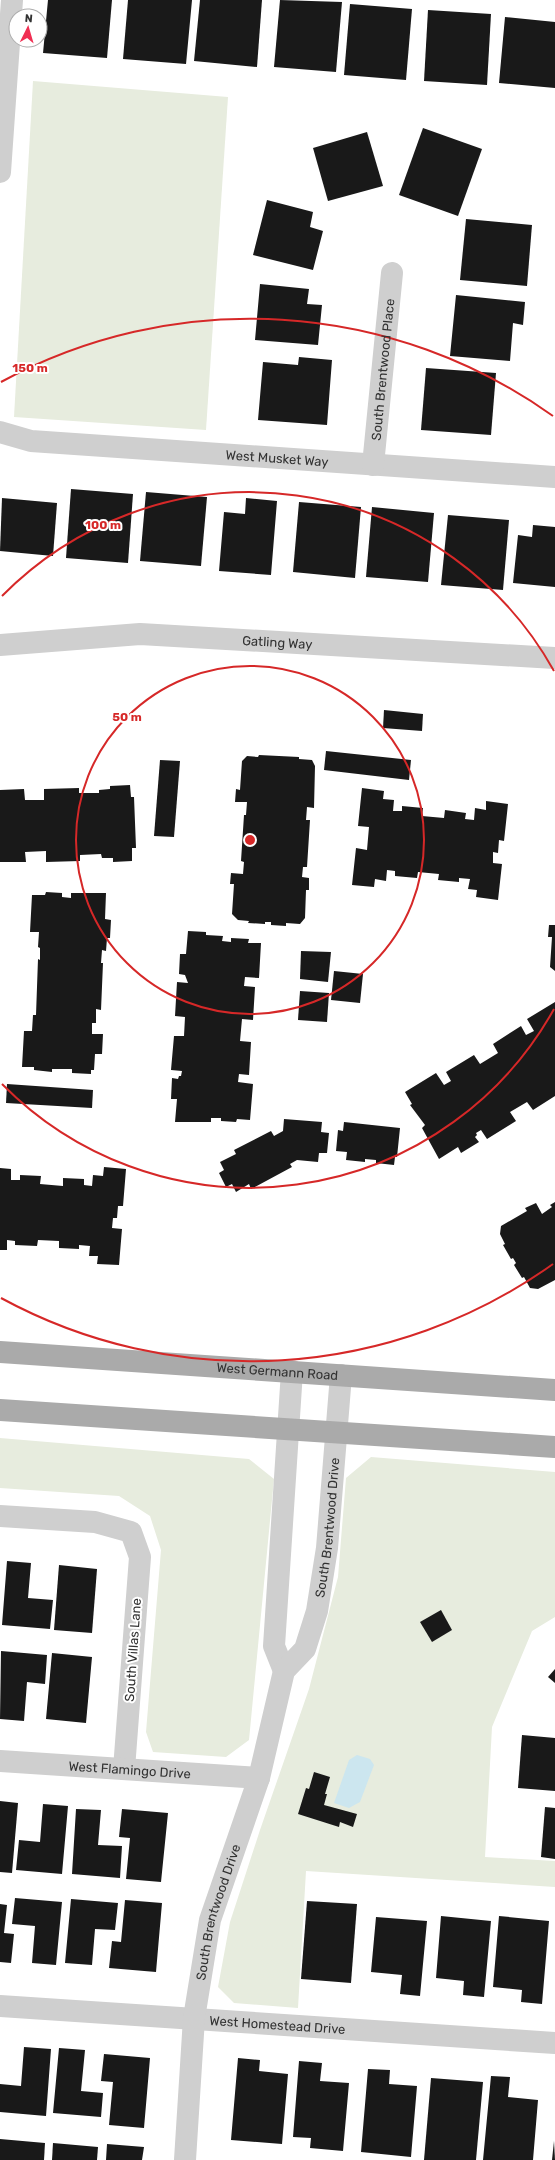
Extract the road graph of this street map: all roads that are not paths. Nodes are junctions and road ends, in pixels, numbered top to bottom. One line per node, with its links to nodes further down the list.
1 (12, 0): 2 (street)
2 (0, 172)
3 (392, 273): 5 (street, South Brentwood Place)
4 (0, 432): 5 (street, West Musket Way)
5 (373, 465): 6 (street, West Musket Way)
6 (555, 477)
7 (0, 645): 8 (street, Gatling Way)
8 (555, 658)
9 (0, 1352): 10 (main road, West Germann Road)
10 (292, 1371): 11 (main road, West Germann Road); 14 (street)
11 (341, 1375): 12 (main road, West Germann Road); 15 (street, South Brentwood Drive)
12 (555, 1390)
13 (0, 1410): 14 (main road)
14 (288, 1429): 15 (main road); 18 (street)
15 (336, 1432): 16 (main road); 18 (street, South Brentwood Drive)
16 (555, 1447)
17 (0, 1516): 20 (street, South Villas Lane)
18 (284, 1671): 21 (street, South Brentwood Drive)
19 (0, 1761): 20 (street, West Flamingo Drive)
20 (124, 1769): 21 (street, West Flamingo Drive)
21 (259, 1778): 23 (street, South Brentwood Drive)
22 (0, 2006): 23 (street, West Homestead Drive)
23 (194, 2018): 24 (street, West Homestead Drive); 25 (street, South Brentwood Drive)
24 (555, 2043)
25 (185, 2160)

